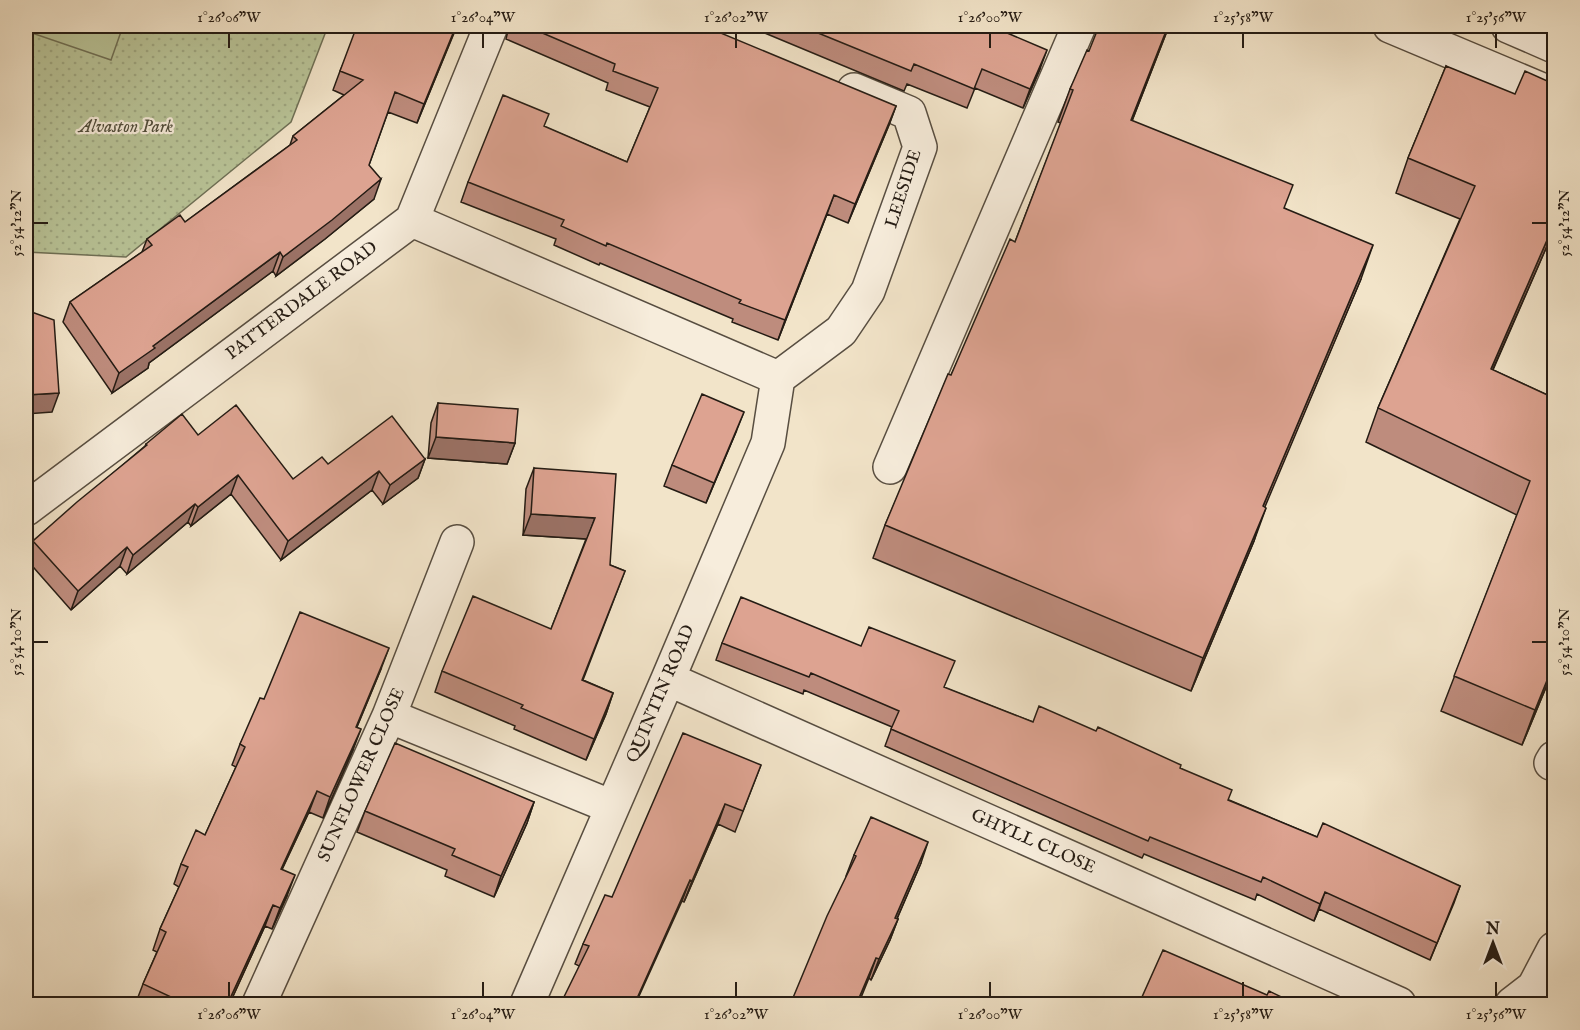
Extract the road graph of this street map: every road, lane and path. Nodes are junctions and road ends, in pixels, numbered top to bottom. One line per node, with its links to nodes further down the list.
1 (491, 26): 8 (street)
2 (1079, 26): 10 (street)
3 (1390, 26): 7 (street)
4 (1509, 26): 5 (street)
5 (1554, 46)
6 (832, 81): 9 (street, LEESIDE)
7 (1554, 94)
8 (412, 220): 9 (street); 11 (street, PATTERDALE ROAD)
9 (778, 378): 13 (street, QUINTIN ROAD)
10 (890, 467)
11 (34, 492)
12 (457, 542): 14 (street, SUNFLOWER CLOSE)
13 (668, 679): 15 (street, QUINTIN ROAD); 20 (street, GHYLL CLOSE)
14 (389, 716): 15 (street); 18 (street, SUNFLOWER CLOSE)
15 (612, 807): 19 (street, QUINTIN ROAD)
16 (1554, 949): 17 (street)
17 (1529, 999)
18 (259, 1005)
19 (527, 1005)
20 (1399, 1005)

